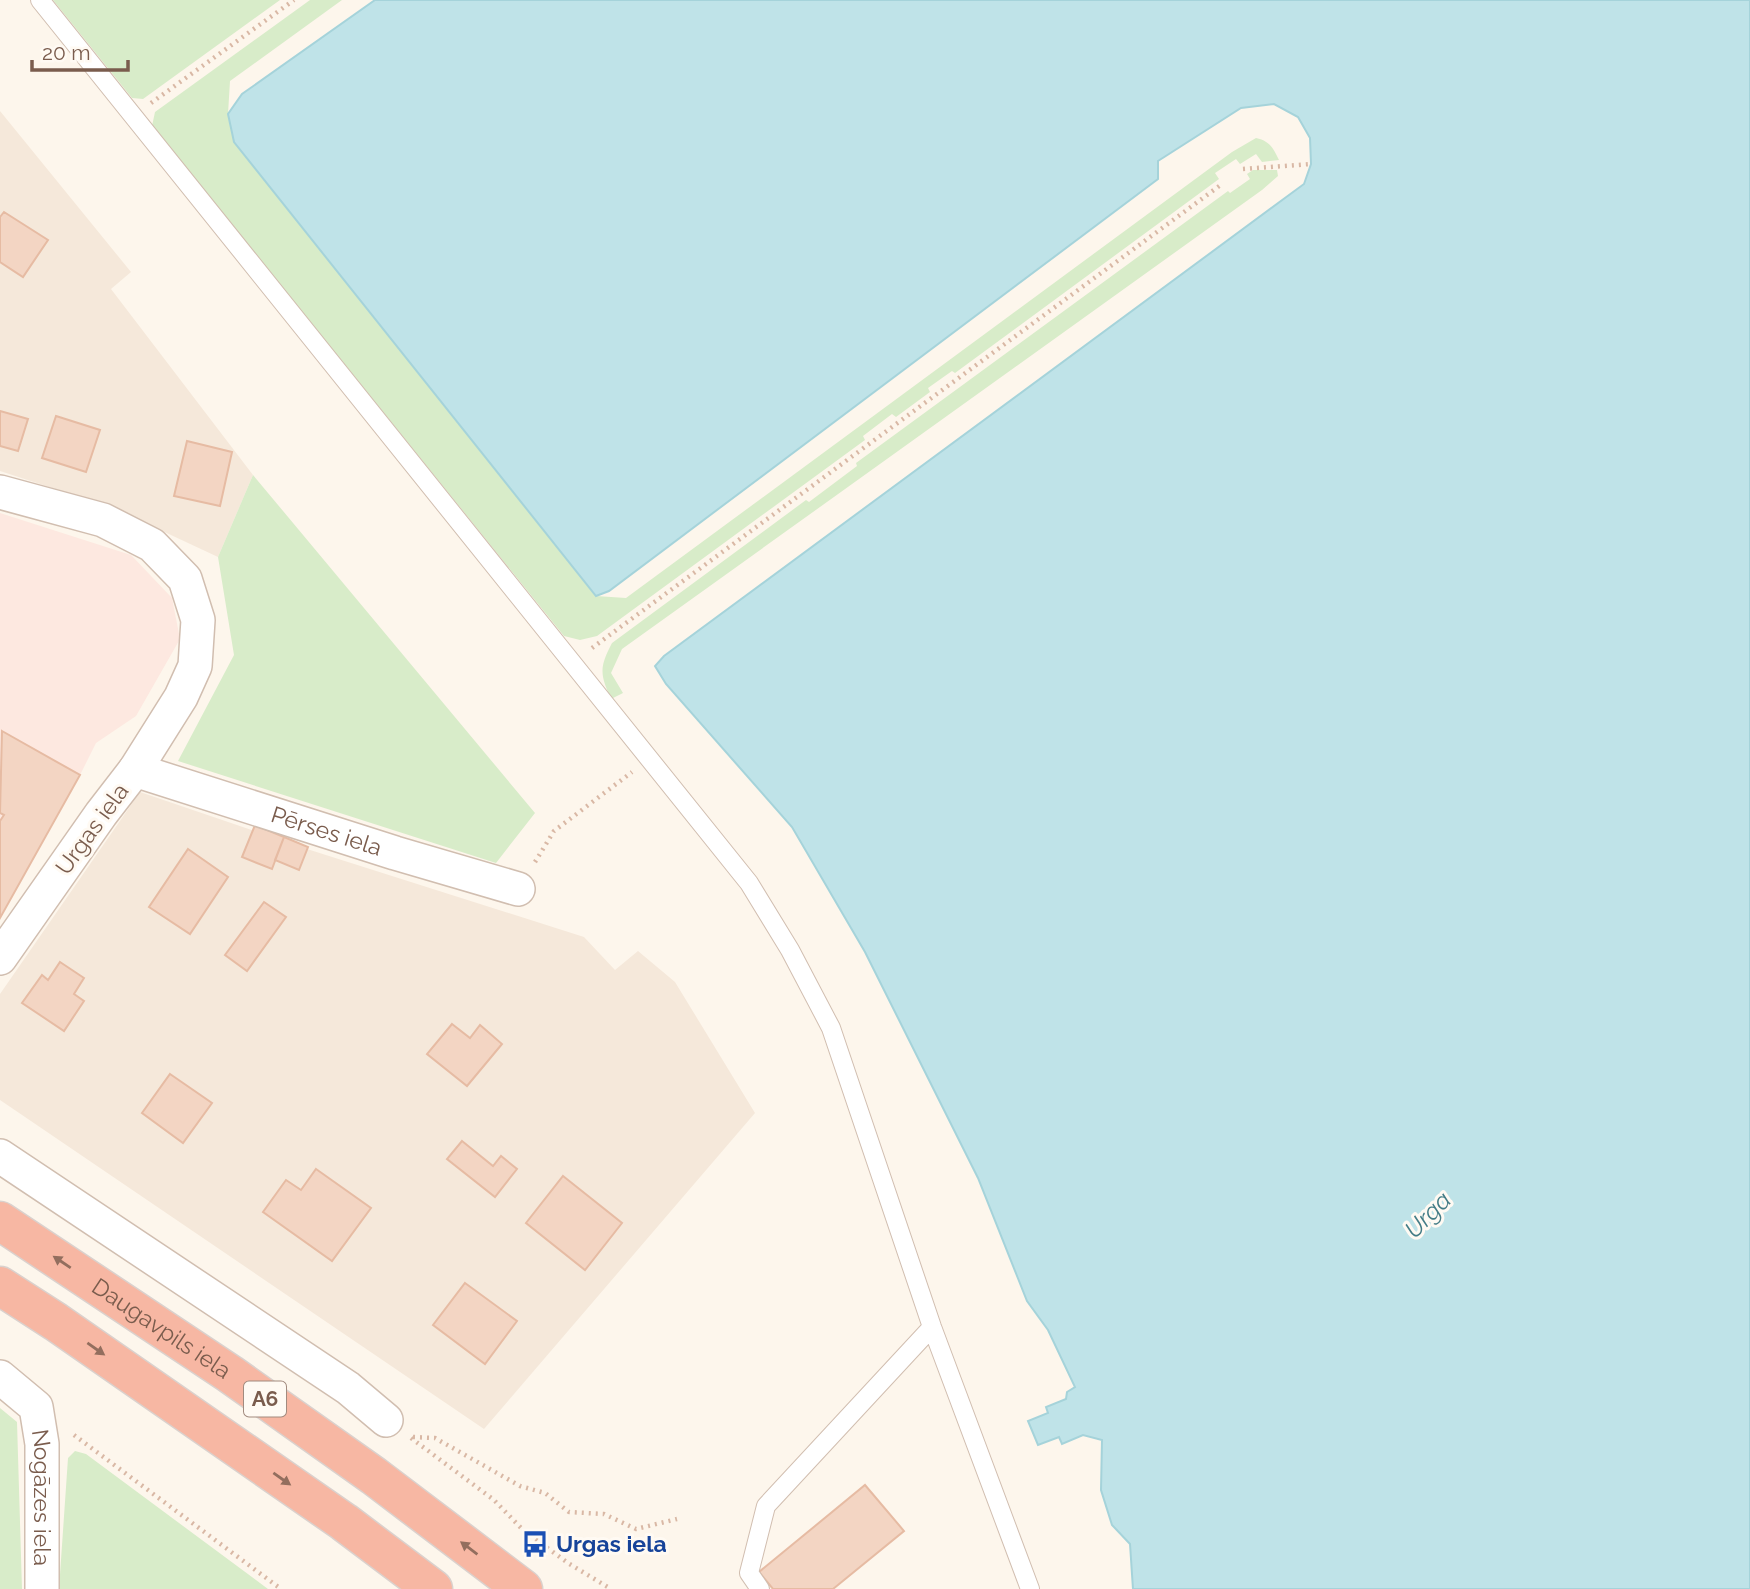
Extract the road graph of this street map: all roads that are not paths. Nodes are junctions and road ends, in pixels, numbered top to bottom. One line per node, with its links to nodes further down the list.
1 (40, 0): 9 (lane)
2 (0, 492): 3 (street, Urgas iela)
3 (135, 770): 4 (street, Pērses iela); 5 (street, Urgas iela)
4 (518, 889)
5 (0, 958)
6 (0, 1156): 11 (street)
7 (0, 1221): 14 (highway, Daugavpils iela / A6, one-way to 7)
8 (0, 1286): 13 (highway, A6, one-way to 13)
9 (932, 1327): 15 (lane); 16 (lane)
10 (0, 1377): 12 (street, Nogāzes iela)
11 (398, 1428)
12 (42, 1589)
13 (433, 1589)
14 (523, 1589)
15 (760, 1589)
16 (1030, 1589)

